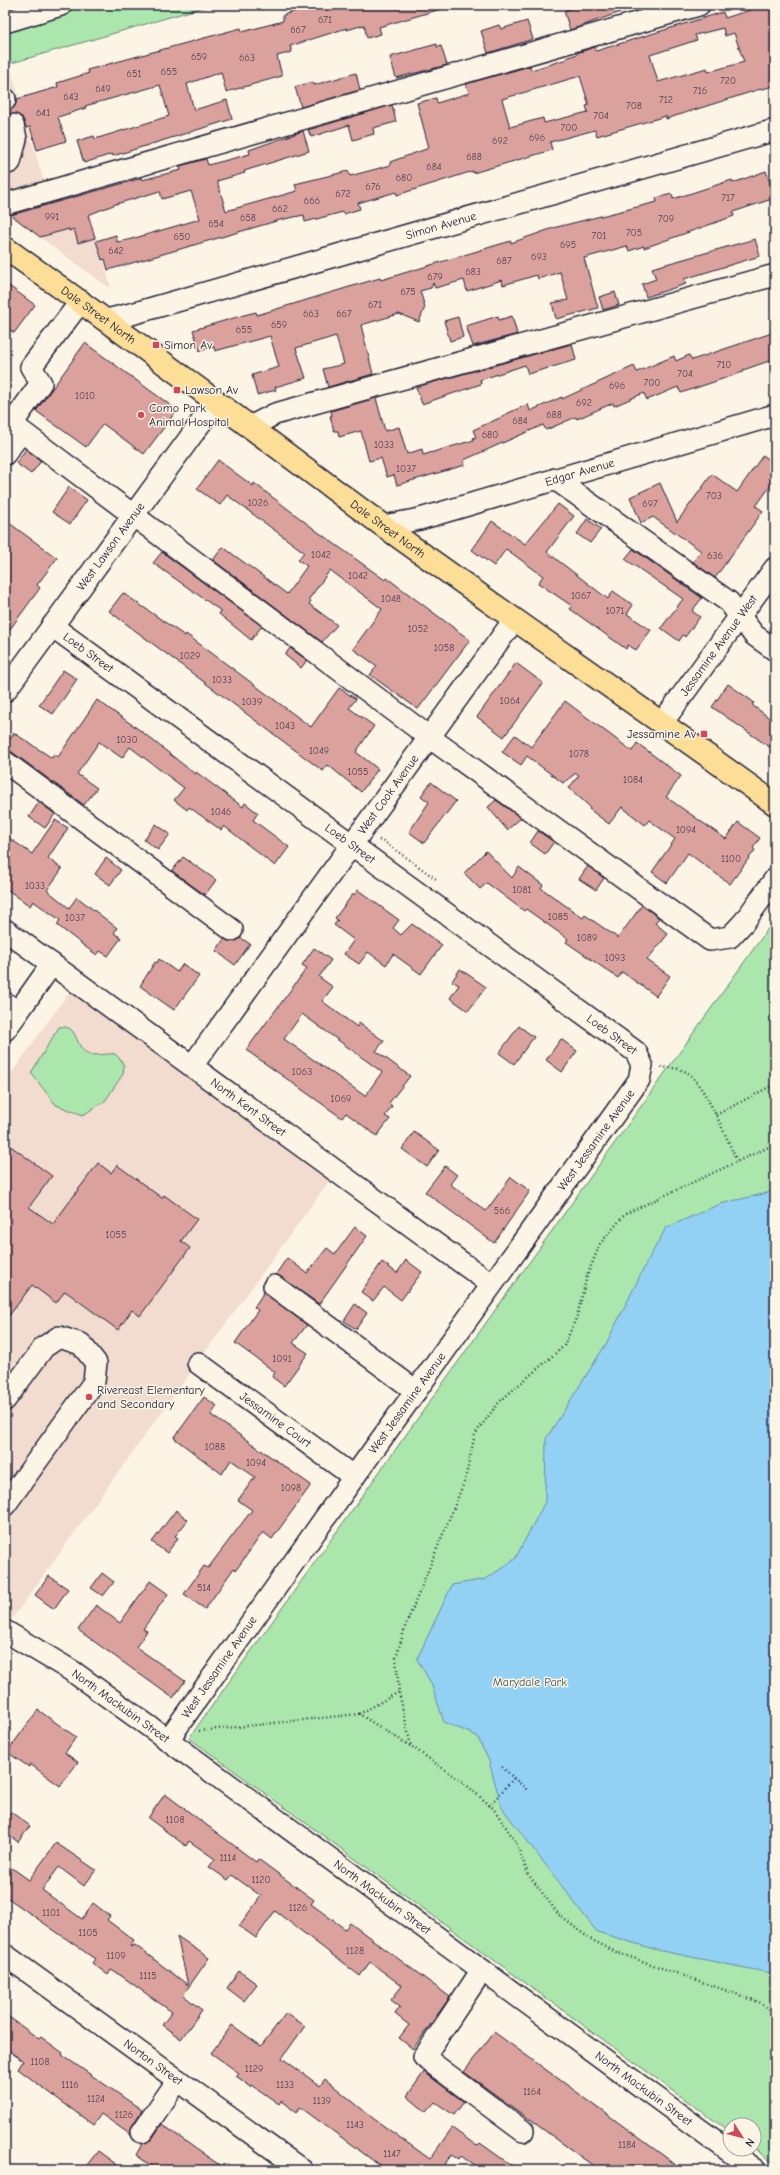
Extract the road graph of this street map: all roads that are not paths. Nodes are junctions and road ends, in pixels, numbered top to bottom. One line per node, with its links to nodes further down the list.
1 (61, 5): 3 (street)
2 (699, 5): 7 (street)
3 (5, 22)
4 (13, 125): 6 (street)
5 (775, 130): 11 (street, Simon Avenue)
6 (5, 164)
7 (5, 204)
8 (5, 248): 10 (main road, Dale Street North)
9 (775, 275): 15 (street)
10 (80, 301): 11 (main road, Dale Street North); 14 (street)
11 (106, 320): 12 (main road, Dale Street North)
12 (216, 402): 15 (main road, Dale Street North); 18 (street, West Lawson Avenue)
13 (775, 415): 17 (street, Edgar Avenue)
14 (13, 425): 16 (street); 18 (street)
15 (250, 427): 19 (main road, Dale Street North)
16 (5, 454)
17 (556, 479): 19 (street, Edgar Avenue); 21 (street)
18 (134, 514): 23 (street, West Lawson Avenue); 27 (street)
19 (384, 526): 22 (main road, Dale Street North)
20 (775, 568): 21 (street, Jessamine Avenue West)
21 (740, 615): 24 (street); 26 (street, Jessamine Avenue West)
22 (514, 620): 26 (main road, Dale Street North); 27 (street, West Cook Avenue)
23 (52, 626): 25 (street, West Lawson Avenue); 30 (street, Loeb Street)
24 (775, 650)
25 (5, 691)
26 (662, 722): 29 (main road, Dale Street North)
27 (429, 737): 30 (street, West Cook Avenue); 31 (street)
28 (5, 762): 33 (street)
29 (775, 804)
30 (352, 845): 37 (street, Loeb Street); 38 (street, West Cook Avenue)
31 (775, 879)
32 (5, 930): 34 (street, North Kent Street)
33 (232, 930)
34 (52, 964): 35 (street); 38 (street, North Kent Street)
35 (11, 1007): 36 (street)
36 (5, 1030)
37 (642, 1065): 39 (street, West Jessamine Avenue)
38 (192, 1066): 39 (street, North Kent Street)
39 (491, 1284): 42 (street, West Jessamine Avenue)
40 (274, 1286): 42 (street)
41 (198, 1363): 44 (street, Jessamine Court)
42 (416, 1391): 44 (street, West Jessamine Avenue)
43 (5, 1400): 45 (street)
44 (354, 1477): 47 (street, West Jessamine Avenue)
45 (5, 1506)
46 (5, 1632): 47 (street, North Mackubin Street)
47 (168, 1740): 49 (street, North Mackubin Street)
48 (5, 1955): 50 (street, Norton Street)
49 (482, 1970): 52 (street); 54 (street, North Mackubin Street)
50 (178, 2080): 51 (street); 53 (street, Norton Street)
51 (142, 2132)
52 (523, 2132)
53 (302, 2170)
54 (755, 2170)

